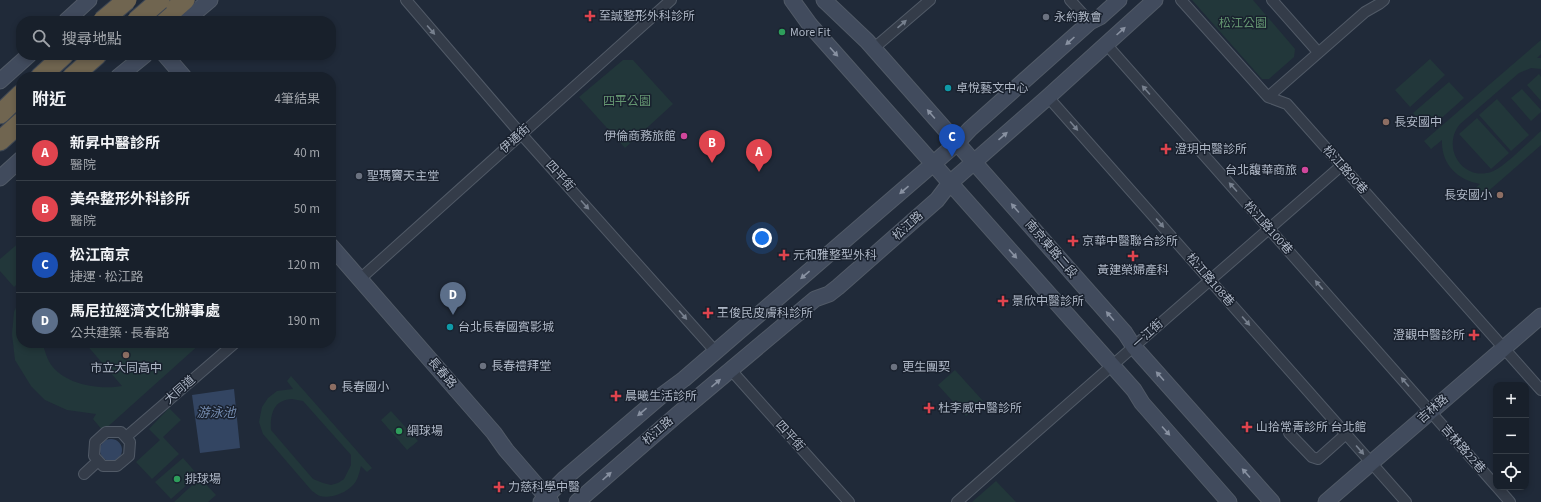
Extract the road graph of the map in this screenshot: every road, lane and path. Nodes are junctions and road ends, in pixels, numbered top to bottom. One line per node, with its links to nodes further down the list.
1 (89, 0): 19 (main road)
2 (113, 0): 20 (highway)
3 (120, 0): 22 (main road)
4 (127, 0): 21 (highway, bridge)
5 (160, 0): 23 (highway, bridge)
6 (185, 0): 24 (highway)
7 (210, 0): 25 (main road)
8 (406, 0): 45 (street, 四平街, one-way to 45)
9 (671, 0): 45 (street, 伊通街)
10 (792, 0): 50 (main road, one-way to 50)
11 (824, 0): 28 (main road, 南京東路二段)
12 (930, 0): 28 (street, one-way to 12)
13 (1070, 0): 26 (street)
14 (1119, 0): 26 (main road, 松江路)
15 (1155, 0): 27 (main road, 松江路, one-way to 15)
16 (1181, 0): 41 (street, 松江路90巷)
17 (1272, 0): 29 (street)
18 (1379, 2): 29 (street)
19 (71, 16)
20 (99, 16)
21 (108, 16)
22 (132, 16)
23 (142, 16)
24 (168, 16)
25 (191, 16)
26 (1090, 22): 47 (main road, 松江路, one-way to 47)
27 (1106, 44): 40 (main road, 松江路); 54 (street, 松江路100巷, one-way to 27)
28 (874, 48): 47 (main road, 南京東路二段, one-way to 28)
29 (1318, 52): 41 (street)
30 (23, 60): 39 (main road)
31 (59, 60): 35 (highway)
32 (91, 60): 36 (highway)
33 (139, 60): 37 (main road)
34 (169, 60): 38 (main road)
35 (45, 72)
36 (78, 72)
37 (124, 72)
38 (180, 72)
39 (0, 81)
40 (1048, 97): 48 (main road, 松江路, one-way to 40); 57 (street, 松江路108巷, one-way to 57)
41 (1268, 97): 51 (street, 松江路90巷)
42 (16, 99): 43 (highway)
43 (0, 114)
44 (16, 127): 46 (highway)
45 (521, 134): 56 (street, 伊通街); 62 (street, 四平街, one-way to 62)
46 (0, 141)
47 (957, 143): 48 (main road, 南京東路二段); 50 (main road, 松江路)
48 (973, 162): 53 (main road, 松江路); 59 (main road, 南京東路二段, one-way to 48)
49 (16, 164): 52 (main road)
50 (933, 164): 53 (main road); 62 (main road, 松江路, one-way to 62)
51 (1341, 166): 54 (street, 一江街); 61 (street, 松江路90巷)
52 (0, 178)
53 (950, 183): 63 (main road, one-way to 63); 64 (main road, 松江路)
54 (1269, 229): 57 (street, 一江街); 66 (street, 松江路100巷, one-way to 54)
55 (336, 256): 56 (main road, 長春路)
56 (360, 279): 75 (main road, 長春路)
57 (1210, 280): 59 (street, 一江街); 68 (street, 松江路108巷, one-way to 68)
58 (1541, 316): 61 (main road, 吉林路)
59 (1134, 347): 63 (street, 一江街); 80 (main road, 南京東路二段, one-way to 59)
60 (229, 348): 69 (street, 大同道)
61 (1504, 348): 65 (street, 松江路90巷); 66 (main road, 吉林路)
62 (715, 351): 75 (main road, 松江路, one-way to 75)
63 (1112, 366): 78 (street, 一江街); 79 (main road, one-way to 79)
64 (731, 370): 76 (main road, 松江路, one-way to 64); 77 (street, 四平街)
65 (1541, 390)
66 (1431, 411): 71 (main road, 吉林路); 73 (street, 吉林路22巷)
67 (1290, 433): 68 (street)
68 (1346, 434): 71 (street, 松江路108巷, one-way to 71)
69 (126, 437): 70 (street); 70 (street)
70 (98, 461): 72 (street)
71 (1371, 463): 81 (main road, 吉林路); 82 (street, 松江路108巷)
72 (84, 474)
73 (1493, 483)
74 (1500, 490): 83 (street, 吉林路22巷)
75 (546, 500)
76 (577, 502)
77 (849, 502)
78 (957, 502)
79 (1229, 502)
80 (1272, 502)
81 (1326, 502)
82 (1406, 502)
83 (1510, 502)

